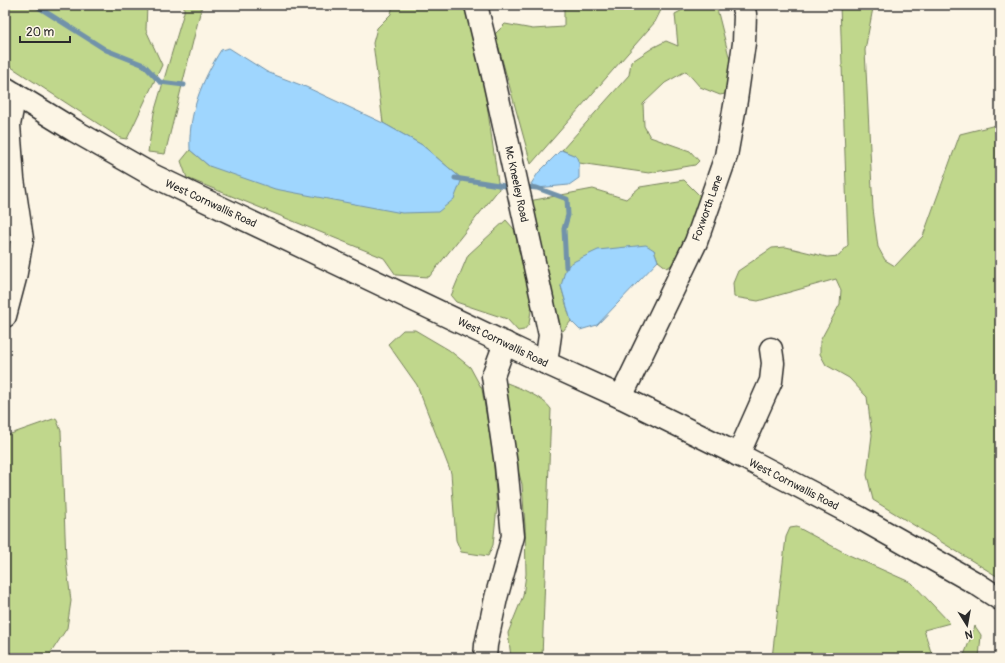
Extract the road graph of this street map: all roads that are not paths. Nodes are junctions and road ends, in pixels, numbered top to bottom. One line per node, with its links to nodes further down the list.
1 (476, 5): 7 (street, Mc Kneeley Road)
2 (742, 5): 8 (street, Foxworth Lane)
3 (10, 91): 4 (street); 5 (street, West Cornwallis Road)
4 (5, 316)
5 (505, 343): 7 (street, West Cornwallis Road); 11 (street)
6 (771, 349): 9 (street)
7 (546, 363): 8 (street, West Cornwallis Road)
8 (621, 397): 9 (street, West Cornwallis Road)
9 (738, 455): 10 (street, West Cornwallis Road)
10 (1000, 599)
11 (485, 658)

